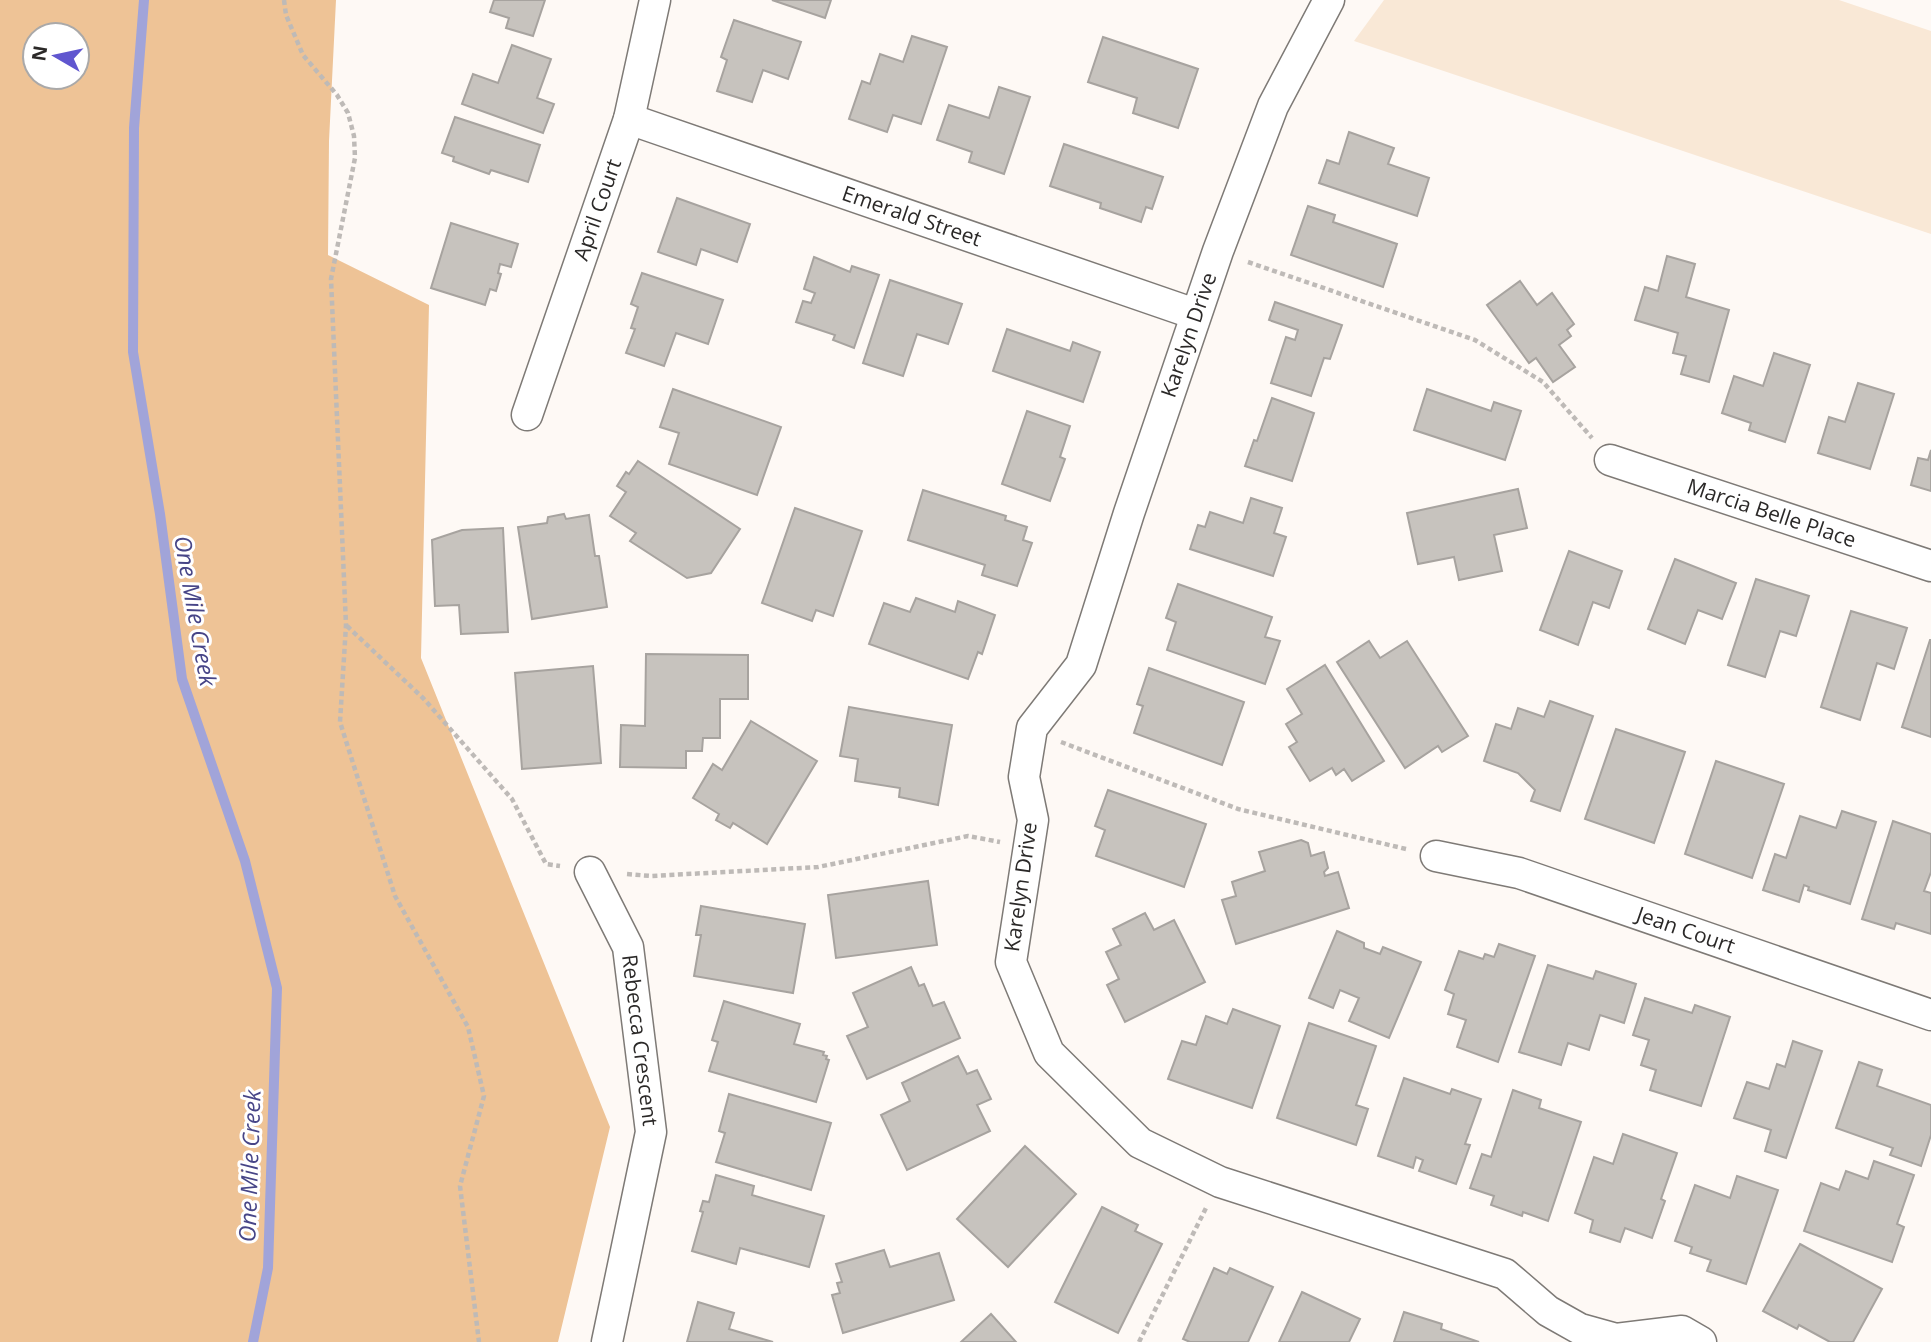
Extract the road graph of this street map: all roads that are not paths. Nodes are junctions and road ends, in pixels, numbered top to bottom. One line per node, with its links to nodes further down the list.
1 (655, 0): 3 (street, April Court)
2 (1329, 0): 4 (street, Karelyn Drive)
3 (629, 119): 4 (street, Emerald Street); 5 (street, April Court)
4 (1195, 314): 11 (street, Karelyn Drive)
5 (527, 415)
6 (1610, 460): 7 (street, Marcia Belle Place)
7 (1931, 566)
8 (1436, 856): 10 (street, Jean Court)
9 (590, 872): 12 (street, Rebecca Crescent)
10 (1931, 1015)
11 (1578, 1335): 13 (street, Karelyn Drive)
12 (607, 1342)
13 (1701, 1342)

